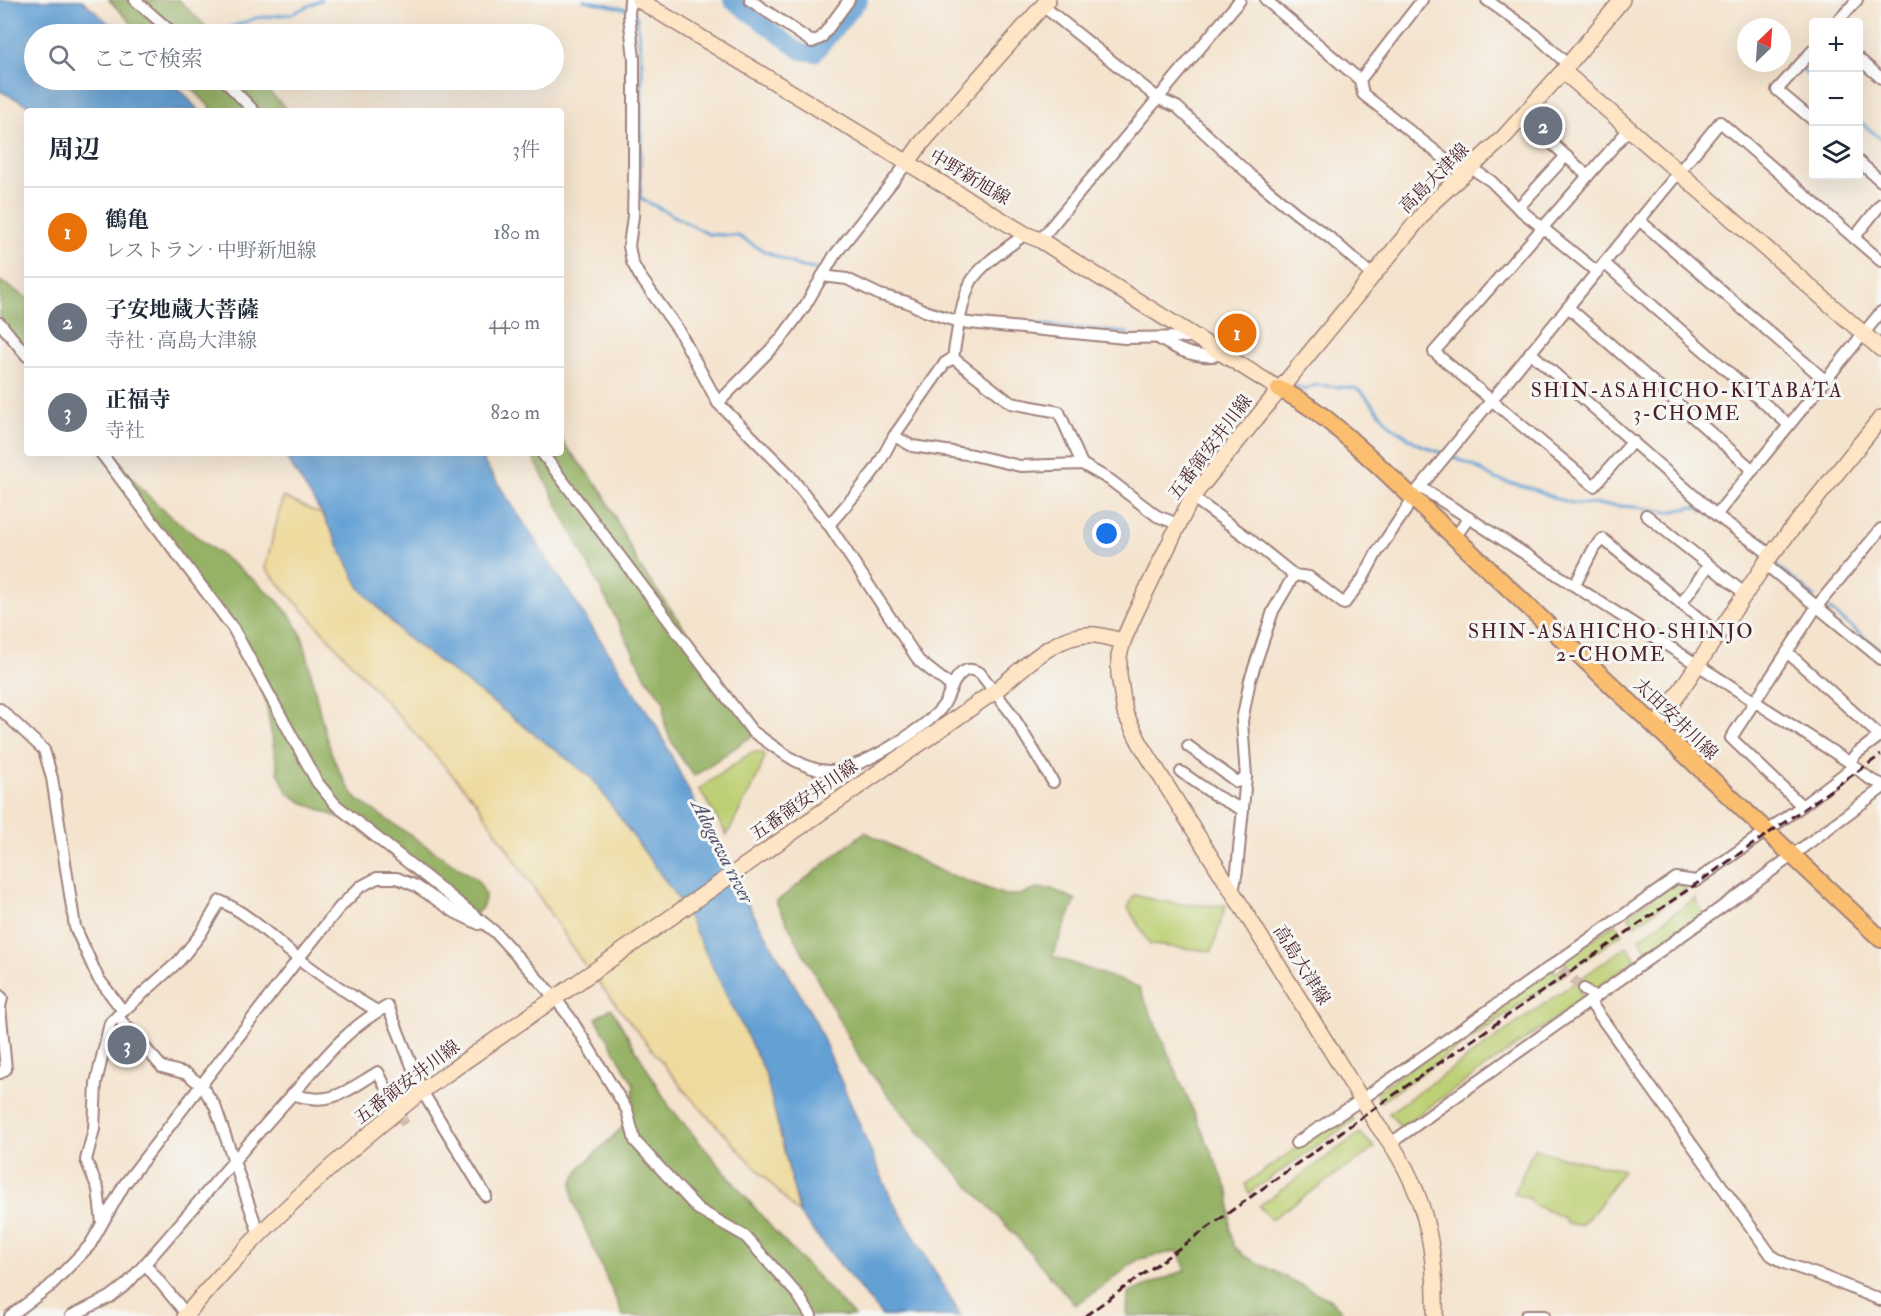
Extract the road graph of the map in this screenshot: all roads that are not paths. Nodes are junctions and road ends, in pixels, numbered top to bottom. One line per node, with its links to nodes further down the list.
1 (135, 0): 14 (street)
2 (630, 0): 59 (street)
3 (639, 0): 27 (main road, 中野新旭線)
4 (750, 0): 5 (street)
5 (849, 0)
6 (1240, 0): 21 (street)
7 (1266, 0): 19 (street)
8 (1422, 0): 19 (street)
9 (1487, 0): 17 (street)
10 (1622, 0): 17 (main road, 高島大津線)
11 (1857, 0): 13 (street)
12 (1046, 3): 21 (street); 27 (main road)
13 (1841, 18)
14 (163, 24)
15 (1809, 55): 24 (street)
16 (1863, 62): 18 (street)
17 (1566, 68): 23 (main road, 高島大津線); 25 (main road)
18 (1881, 78)
19 (1360, 80): 29 (street)
20 (234, 90): 22 (street)
21 (1159, 99): 39 (street); 42 (street)
22 (251, 108)
23 (1522, 116): 26 (street); 29 (main road, 高島大津線)
24 (1809, 117)
25 (1629, 129): 30 (main road); 31 (street)
26 (1566, 156): 31 (street); 34 (street)
27 (908, 162): 37 (main road, 中野新旭線); 43 (street)
28 (1863, 165): 32 (street)
29 (1467, 171): 34 (street); 42 (main road, 高島大津線)
30 (1679, 172): 35 (street); 38 (street); 48 (main road)
31 (1588, 176): 36 (street)
32 (1881, 181)
33 (1881, 204): 38 (street)
34 (1518, 208): 36 (street)
35 (1639, 220): 41 (street); 56 (street)
36 (1542, 228): 41 (street); 58 (street)
37 (1025, 234): 39 (main road, 中野新旭線); 46 (street)
38 (1854, 238): 40 (street)
39 (1040, 240): 49 (main road, 中野新旭線)
40 (1881, 261)
41 (1600, 268): 44 (street); 61 (street)
42 (1372, 274): 57 (main road, 高島大津線)
43 (822, 276): 46 (street); 59 (street)
44 (1568, 308): 53 (street); 67 (street)
45 (1881, 312): 48 (street)
46 (959, 322): 50 (street); 55 (street)
47 (0, 323): 52 (street)
48 (1863, 334): 51 (main road); 56 (street)
49 (1196, 337): 50 (street); 54 (main road, 中野新旭線)
50 (1158, 338): 54 (street)
51 (1881, 349)
52 (24, 352)
53 (1530, 352): 58 (street); 63 (street)
54 (1222, 354): 57 (main road, 中野新旭線)
55 (953, 358): 62 (street); 66 (street)
56 (1825, 380): 61 (street)
57 (1279, 389): 68 (main road, 太田安井川線); 69 (main road, 五番領安井川線)
58 (1491, 400): 63 (street); 68 (street)
59 (718, 403): 74 (street)
60 (1881, 418): 77 (main road)
61 (1789, 425): 67 (street)
62 (894, 436): 66 (street); 74 (street)
63 (1633, 441): 70 (street)
64 (103, 456): 107 (street)
65 (544, 456): 89 (street)
66 (1082, 464): 73 (street)
67 (1753, 470): 70 (street)
68 (1416, 494): 72 (street); 76 (main road, 太田安井川線); 79 (street)
69 (1192, 497): 73 (main road, 五番領安井川線); 79 (street)
70 (1716, 514): 77 (street)
71 (1646, 515): 78 (street)
72 (1469, 518): 76 (street); 80 (street)
73 (1178, 524): 85 (main road, 五番領安井川線)
74 (829, 525): 89 (street)
75 (1879, 534): 83 (street)
76 (1455, 537): 93 (main road, 太田安井川線)
77 (1768, 560): 81 (main road); 83 (street)
78 (1709, 565): 81 (street); 82 (street)
79 (1293, 575): 98 (street)
80 (1575, 585): 82 (street); 88 (street)
81 (1744, 593): 84 (main road)
82 (1681, 604): 84 (street)
83 (1817, 606): 86 (street); 87 (street)
84 (1718, 634): 88 (main road)
85 (1123, 641): 90 (main road, 五番領安井川線); 106 (main road, 高島大津線)
86 (1787, 652): 91 (street); 94 (street)
87 (1881, 658)
88 (1698, 664): 91 (street); 93 (main road)
89 (952, 687): 90 (street)
90 (994, 691): 99 (street); 112 (main road, 五番領安井川線)
91 (1754, 701): 96 (street); 102 (street)
92 (0, 709): 115 (street)
93 (1656, 727): 104 (main road, 太田安井川線)
94 (1880, 735): 96 (street)
95 (1188, 746): 98 (street)
96 (1851, 765): 100 (street); 102 (street)
97 (1181, 772): 103 (street)
98 (1246, 777): 103 (street)
99 (1053, 782)
100 (1881, 784)
101 (1881, 789): 105 (street)
102 (1802, 806): 104 (street)
103 (1243, 810): 106 (street)
104 (1767, 831): 105 (main road, 太田安井川線); 121 (street)
105 (1792, 855): 108 (main road, 太田安井川線); 113 (street)
106 (1233, 892): 121 (main road, 高島大津線)
107 (488, 926): 109 (street); 112 (street)
108 (1881, 939)
109 (299, 958): 114 (street); 115 (street); 117 (street)
110 (1584, 989): 113 (street)
111 (0, 996): 116 (street)
112 (554, 999): 118 (main road, 五番領安井川線); 133 (street)
113 (1592, 1000): 123 (street); 129 (street)
114 (377, 1011): 118 (street); 119 (street)
115 (120, 1014): 117 (street); 126 (street)
116 (0, 1073)
117 (201, 1085): 124 (street); 126 (street)
118 (422, 1091): 125 (street); 127 (main road, 五番領安井川線)
119 (292, 1094): 120 (street); 124 (street)
120 (392, 1100)
121 (1361, 1100): 122 (street); 123 (main road, 高島大津線)
122 (1296, 1143)
123 (1391, 1143): 134 (main road, 高島大津線)
124 (234, 1158): 127 (street); 128 (street)
125 (486, 1196)
126 (102, 1223): 131 (street)
127 (258, 1234): 130 (main road, 五番領安井川線)
128 (145, 1264): 130 (street); 132 (street)
129 (1881, 1300)
130 (187, 1315)
131 (10, 1316)
132 (71, 1316)
133 (811, 1316)
134 (1435, 1316)
135 (1526, 1316): 136 (street)
136 (1544, 1316)

